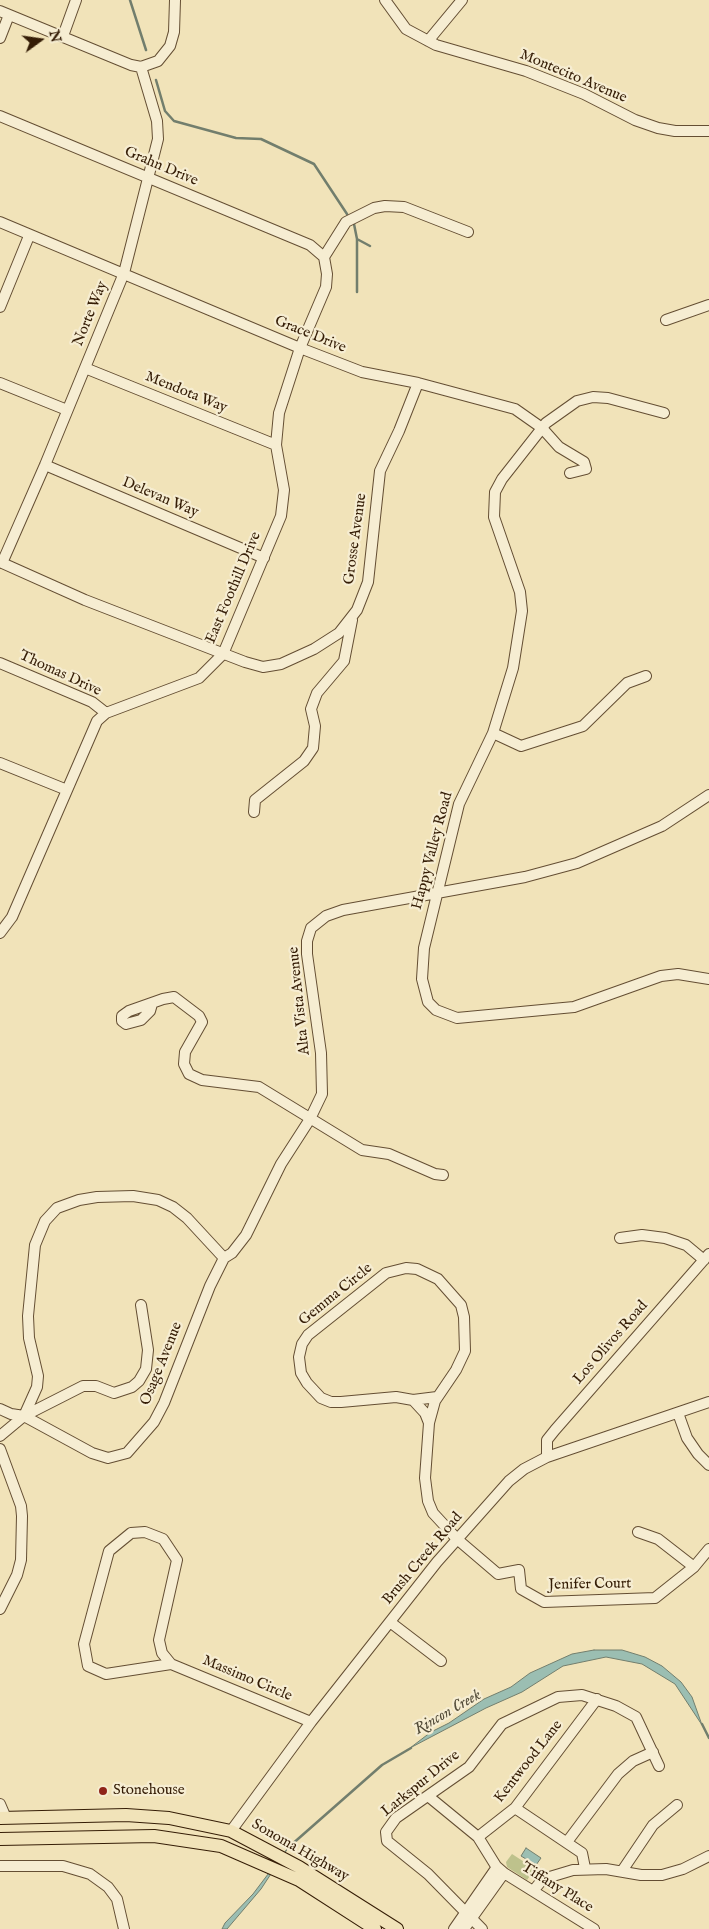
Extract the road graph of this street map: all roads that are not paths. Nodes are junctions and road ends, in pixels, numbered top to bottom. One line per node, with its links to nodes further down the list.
1 (76, 0): 6 (street)
2 (176, 0): 9 (street)
3 (385, 0): 8 (street, Montecito Avenue)
4 (462, 0): 8 (street)
5 (5, 13): 6 (street); 7 (street)
6 (64, 36): 9 (street)
7 (0, 38)
8 (428, 42): 11 (street, Montecito Avenue)
9 (141, 67): 12 (street, Norte Way)
10 (0, 116): 12 (street, Grahn Drive)
11 (709, 131)
12 (149, 178): 16 (street, Grahn Drive); 17 (street, Norte Way)
13 (0, 222): 15 (street, Grace Drive)
14 (468, 232): 16 (street)
15 (30, 236): 17 (street, Grace Drive); 19 (street)
16 (324, 257): 21 (street, East Foothill Drive)
17 (124, 273): 21 (street, Grace Drive); 22 (street, Norte Way)
18 (709, 306): 20 (street)
19 (0, 307)
20 (666, 320)
21 (300, 348): 24 (street, Grace Drive); 28 (street, East Foothill Drive)
22 (85, 368): 25 (street, Norte Way); 28 (street, Mendota Way)
23 (0, 383): 25 (street)
24 (418, 383): 27 (street, Grace Drive); 33 (street, Grosse Avenue)
25 (67, 410): 29 (street, Norte Way)
26 (664, 413): 27 (street, Happy Valley Road)
27 (542, 428): 30 (street, Grace Drive); 38 (street, Happy Valley Road)
28 (276, 445): 31 (street, East Foothill Drive)
29 (45, 465): 31 (street, Delevan Way); 32 (street, Norte Way)
30 (570, 473)
31 (264, 558): 34 (street, East Foothill Drive)
32 (1, 562): 34 (street, Grosse Avenue)
33 (353, 616): 34 (street, Grosse Avenue); 42 (street)
34 (223, 654): 37 (street, East Foothill Drive)
35 (0, 663): 37 (street, Thomas Drive)
36 (646, 676): 38 (street)
37 (106, 713): 40 (street)
38 (493, 733): 43 (street, Happy Valley Road)
39 (0, 763): 40 (street)
40 (67, 790): 44 (street)
41 (709, 795): 43 (street, Alta Vista Avenue)
42 (254, 812)
43 (437, 892): 45 (street, Happy Valley Road); 47 (street, Alta Vista Avenue)
44 (0, 934)
45 (709, 979)
46 (152, 1004): 47 (street)
47 (310, 1118): 48 (street); 51 (street, Alta Vista Avenue)
48 (442, 1175)
49 (620, 1238): 50 (street)
50 (706, 1257): 62 (street, Los Olivos Road)
51 (224, 1258): 58 (street, Osage Avenue); 58 (street)
52 (140, 1305): 58 (street)
53 (437, 1397): 54 (street, Gemma Circle); 54 (street, Gemma Circle); 59 (street, Gemma Circle)
54 (413, 1400): 59 (street)
55 (709, 1402): 57 (street, Brush Creek Road)
56 (0, 1409): 58 (street, Osage Avenue)
57 (678, 1413): 62 (street, Brush Creek Road); 63 (street)
58 (24, 1416): 60 (street)
59 (429, 1423): 65 (street, Gemma Circle)
60 (0, 1436)
61 (0, 1449): 68 (street)
62 (547, 1457): 65 (street, Brush Creek Road)
63 (709, 1465)
64 (638, 1532): 67 (street)
65 (457, 1540): 67 (street, Jenifer Court); 69 (street, Brush Creek Road)
66 (709, 1549): 67 (street, Jenifer Court)
67 (694, 1566)
68 (0, 1609)
69 (390, 1622): 70 (street); 73 (street, Brush Creek Road)
70 (441, 1661)
71 (171, 1664): 71 (street); 73 (street, Massimo Circle)
72 (596, 1699): 74 (street, Larkspur Drive); 76 (street, Larkspur Drive); 79 (street, Kentwood Lane)
73 (311, 1722): 81 (street, Brush Creek Road)
74 (653, 1752): 75 (street, Larkspur Drive); 84 (street)
75 (659, 1766)
76 (428, 1796): 82 (street); 93 (street, Larkspur Drive)
77 (0, 1804): 80 (street)
78 (677, 1805): 90 (street)
79 (515, 1808): 82 (street, Kentwood Lane); 84 (street)
80 (3, 1818): 81 (main road, Sonoma Highway)
81 (231, 1831): 85 (main road); 91 (main road, Sonoma Highway)
82 (478, 1837): 89 (street)
83 (0, 1839): 85 (main road, Sonoma Highway)
84 (567, 1842): 88 (street)
85 (221, 1846): 91 (main road, Sonoma Highway)
86 (709, 1856): 90 (street)
87 (0, 1866): 94 (street)
88 (586, 1868): 90 (street); 92 (street)
89 (500, 1870): 92 (street, Tiffany Place); 93 (street)
90 (622, 1871)
91 (295, 1872): 95 (main road, Sonoma Highway); 96 (main road, Sonoma Highway)
92 (533, 1891): 100 (street, Tiffany Place)
93 (468, 1915): 97 (street); 98 (street); 99 (street)
94 (124, 1929)
95 (375, 1929)
96 (397, 1929)
97 (454, 1929)
98 (464, 1929)
99 (482, 1929)
100 (594, 1929)

